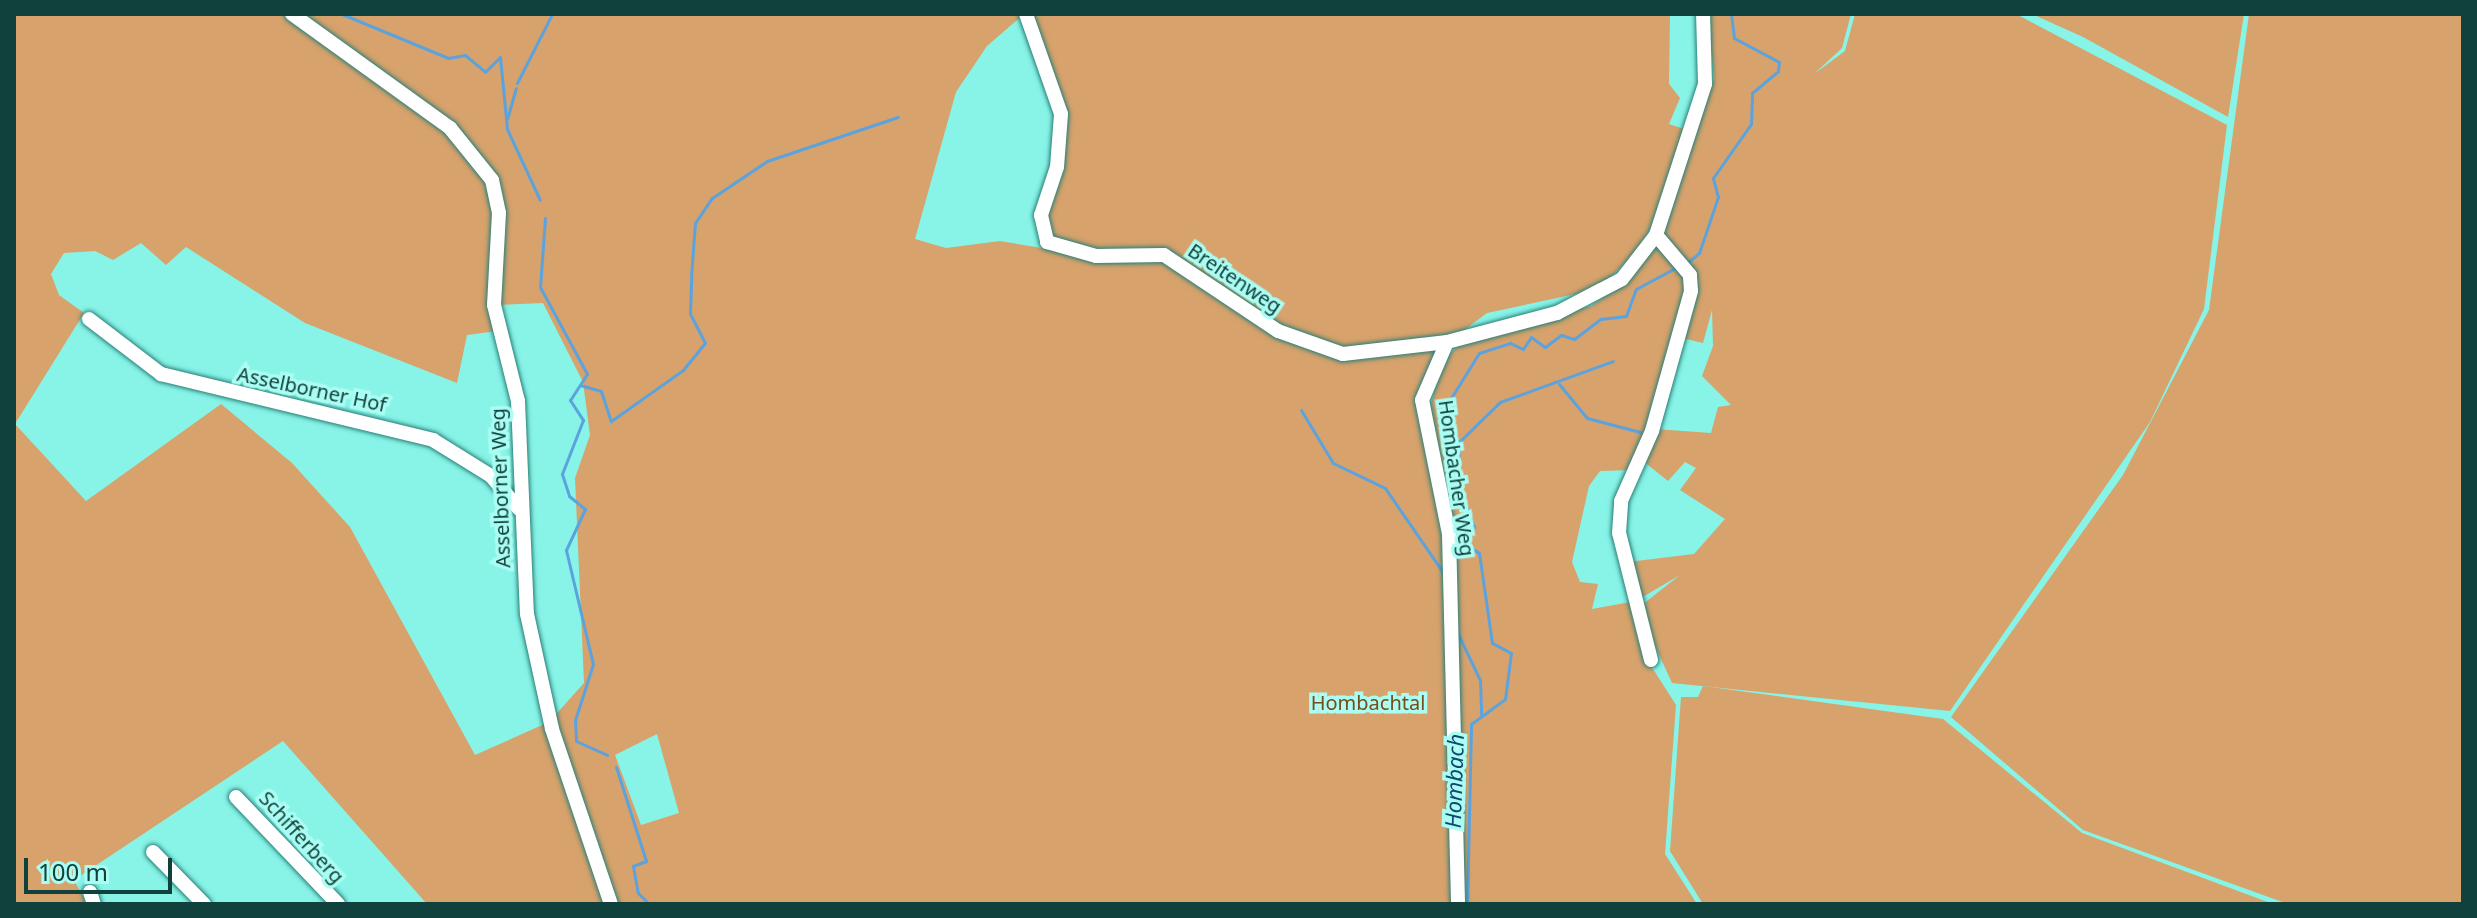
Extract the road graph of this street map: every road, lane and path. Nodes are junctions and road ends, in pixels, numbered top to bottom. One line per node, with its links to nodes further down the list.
1 (292, 14): 7 (street, Asselborner Weg)
2 (1026, 14): 6 (street, Breitenweg)
3 (1703, 14): 4 (street)
4 (1656, 235): 6 (street); 8 (street)
5 (89, 319): 7 (street, Asselborner Hof)
6 (1447, 342): 14 (street, Hombacher Weg)
7 (519, 509): 13 (street, Asselborner Weg)
8 (1651, 660)
9 (236, 797): 12 (street, Schifferberg)
10 (153, 852): 11 (street)
11 (204, 904)
12 (338, 904)
13 (611, 904)
14 (1458, 904)

